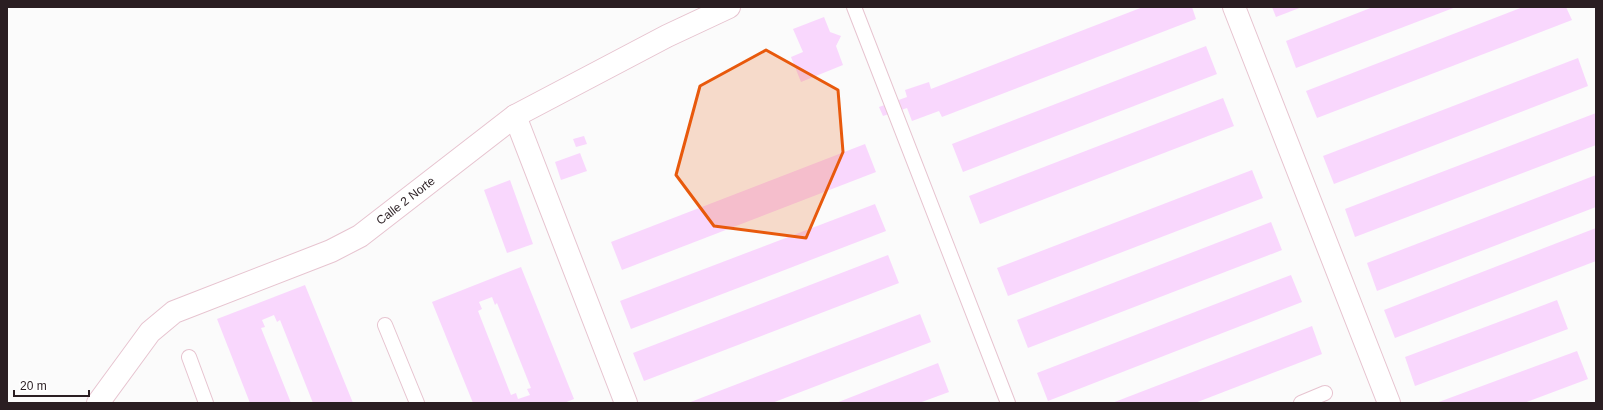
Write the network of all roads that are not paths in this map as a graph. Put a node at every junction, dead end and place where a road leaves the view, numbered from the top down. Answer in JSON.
{"nodes":[{"id":1,"x":729,"y":7,"type":"edge"},
{"id":2,"x":854,"y":7,"type":"edge"},
{"id":3,"x":1234,"y":7,"type":"edge"},
{"id":4,"x":515,"y":116,"type":"junction"},
{"id":5,"x":385,"y":325,"type":"dead end"},
{"id":6,"x":189,"y":357,"type":"dead end"},
{"id":7,"x":1325,"y":393,"type":"dead end"},
{"id":8,"x":98,"y":403,"type":"edge"},
{"id":9,"x":206,"y":403,"type":"edge"},
{"id":10,"x":416,"y":403,"type":"edge"},
{"id":11,"x":626,"y":403,"type":"edge"},
{"id":12,"x":1008,"y":403,"type":"edge"},
{"id":13,"x":1301,"y":403,"type":"edge"},
{"id":14,"x":1389,"y":403,"type":"edge"}],
"edges":[{"from":1,"to":4,"type":"street","name":"Calle 2 Norte"},
{"from":2,"to":12,"type":"lane"},
{"from":3,"to":14,"type":"street"},
{"from":4,"to":8,"type":"street","name":"Calle 2 Norte"},
{"from":4,"to":11,"type":"street"},
{"from":5,"to":10,"type":"lane"},
{"from":6,"to":9,"type":"lane"},
{"from":7,"to":13,"type":"lane"}]}
